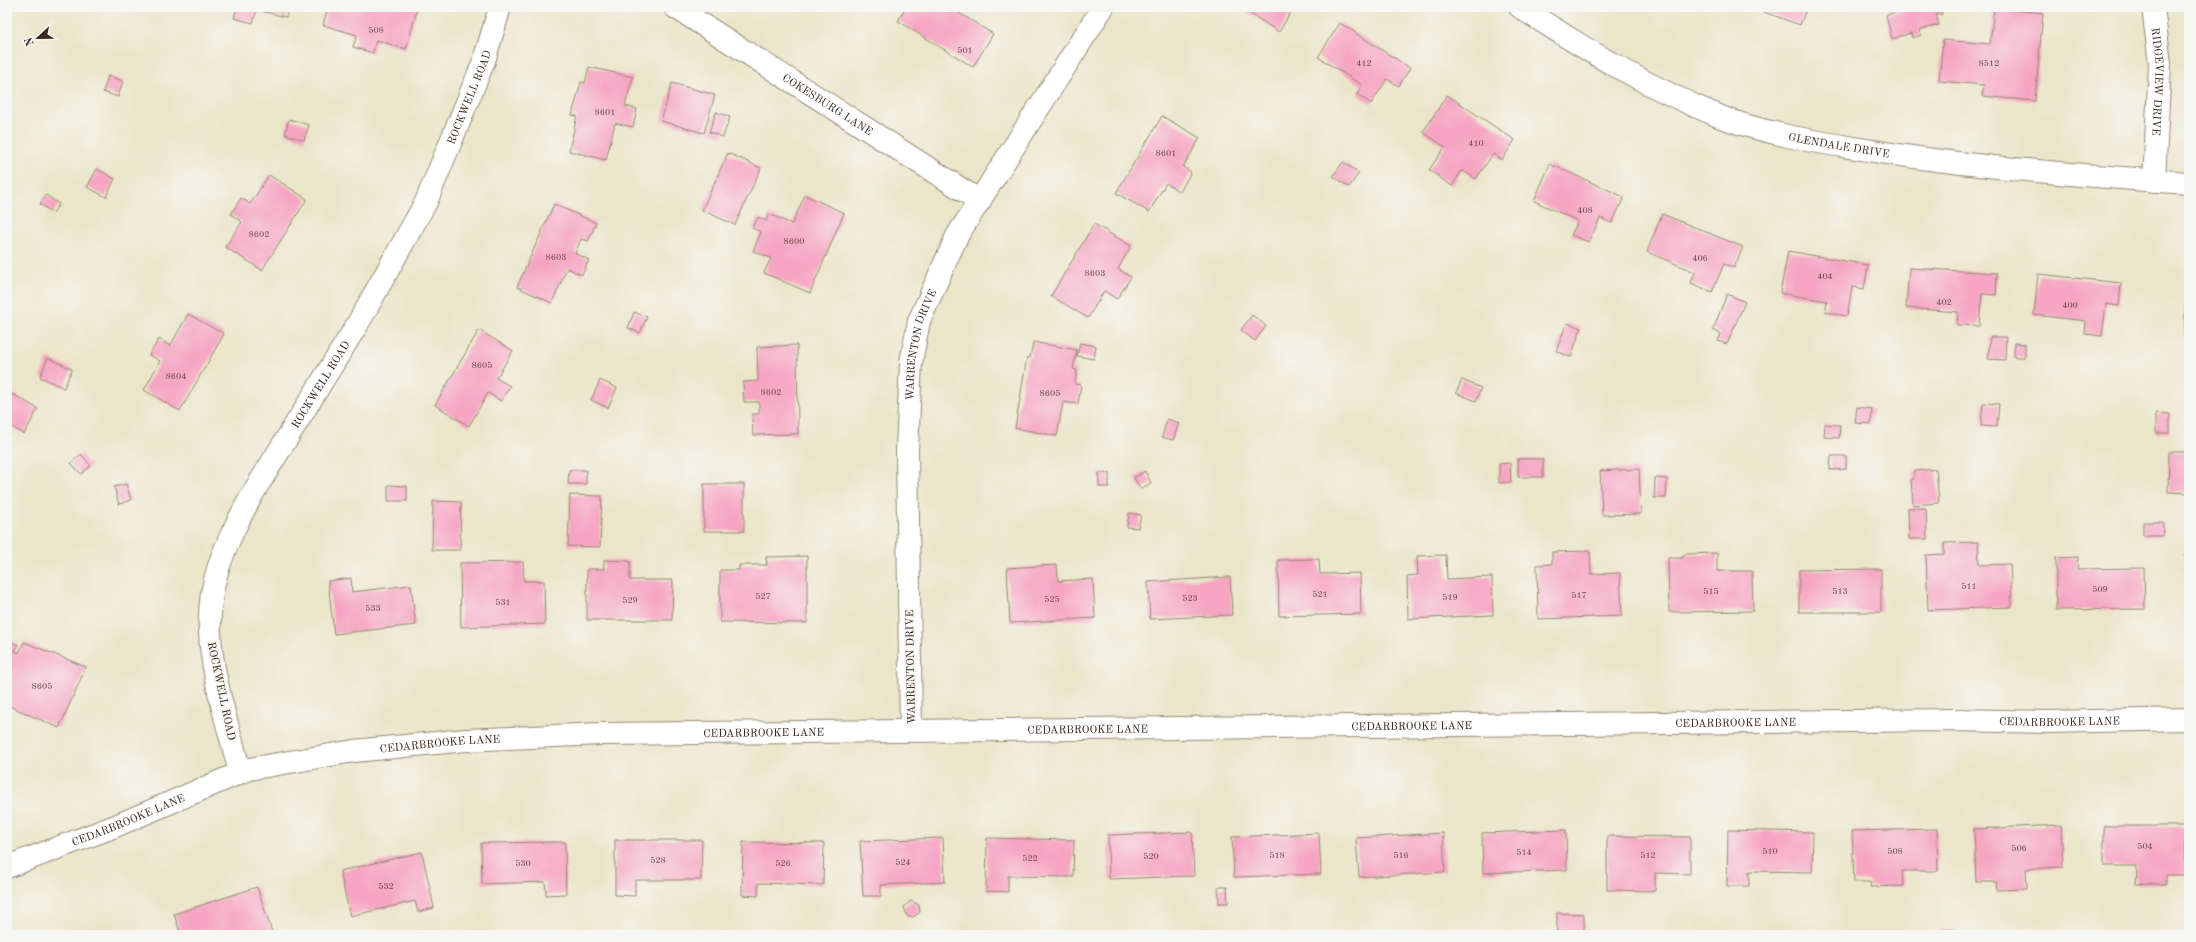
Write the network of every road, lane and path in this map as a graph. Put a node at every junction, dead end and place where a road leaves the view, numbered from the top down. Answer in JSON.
{"nodes":[{"id":1,"x":500,"y":7,"type":"edge"},
{"id":2,"x":675,"y":7,"type":"edge"},
{"id":3,"x":1103,"y":7,"type":"edge"},
{"id":4,"x":1520,"y":7,"type":"edge"},
{"id":5,"x":2153,"y":7,"type":"edge"},
{"id":6,"x":2154,"y":181,"type":"junction"},
{"id":7,"x":2189,"y":183,"type":"edge"},
{"id":8,"x":980,"y":200,"type":"junction"},
{"id":9,"x":2189,"y":719,"type":"edge"},
{"id":10,"x":912,"y":730,"type":"junction"},
{"id":11,"x":240,"y":772,"type":"junction"},
{"id":12,"x":7,"y":867,"type":"edge"}],
"edges":[{"from":1,"to":11,"type":"street","name":"ROCKWELL ROAD"},
{"from":2,"to":8,"type":"street","name":"COKESBURG LANE"},
{"from":3,"to":8,"type":"street","name":"WARRENTON DRIVE"},
{"from":4,"to":6,"type":"street","name":"GLENDALE DRIVE"},
{"from":5,"to":6,"type":"street","name":"RIDGEVIEW DRIVE"},
{"from":6,"to":7,"type":"street","name":"GLENDALE DRIVE"},
{"from":8,"to":10,"type":"street","name":"WARRENTON DRIVE"},
{"from":9,"to":10,"type":"street","name":"CEDARBROOKE LANE"},
{"from":10,"to":11,"type":"street","name":"CEDARBROOKE LANE"},
{"from":11,"to":12,"type":"street","name":"CEDARBROOKE LANE"}]}
